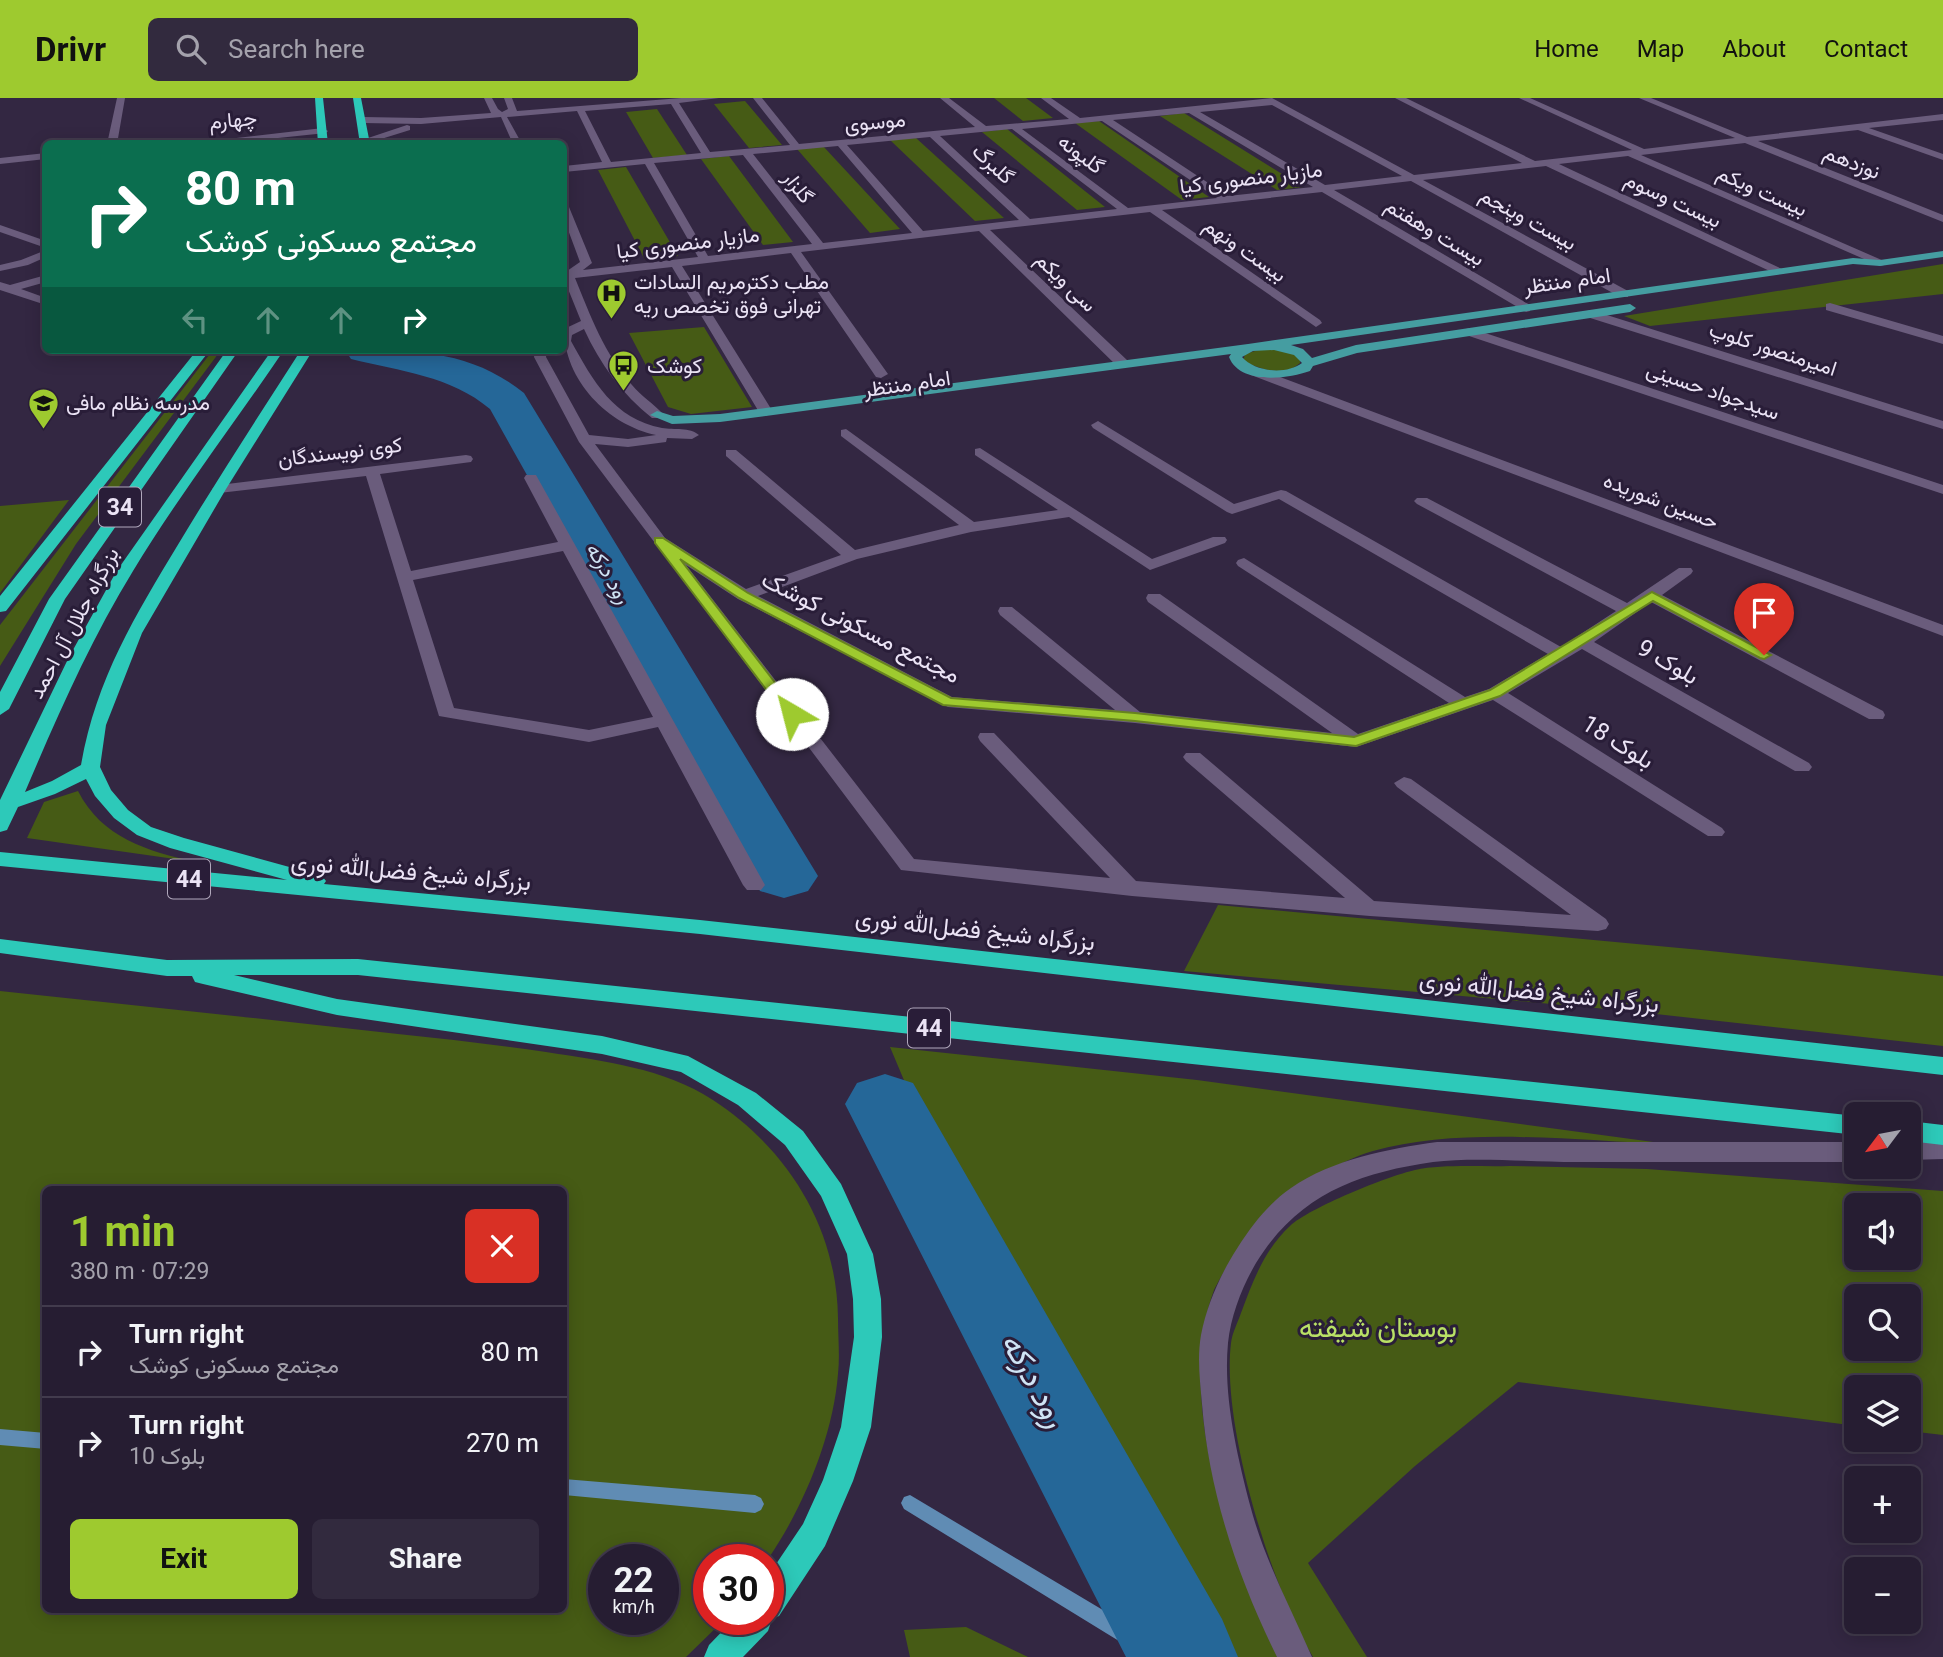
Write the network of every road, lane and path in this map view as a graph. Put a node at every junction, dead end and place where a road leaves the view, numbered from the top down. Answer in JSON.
{"nodes":[{"id":1,"x":121,"y":98,"type":"edge"},
{"id":2,"x":319,"y":98,"type":"edge"},
{"id":3,"x":357,"y":98,"type":"edge"},
{"id":4,"x":488,"y":98,"type":"edge"},
{"id":5,"x":508,"y":98,"type":"edge"},
{"id":6,"x":715,"y":98,"type":"edge"},
{"id":7,"x":757,"y":98,"type":"edge"},
{"id":8,"x":944,"y":98,"type":"edge"},
{"id":9,"x":1045,"y":98,"type":"edge"},
{"id":10,"x":1399,"y":98,"type":"edge"},
{"id":11,"x":1523,"y":98,"type":"edge"},
{"id":12,"x":1643,"y":98,"type":"edge"},
{"id":13,"x":691,"y":99,"type":"edge"},
{"id":14,"x":1270,"y":100,"type":"edge"},
{"id":15,"x":605,"y":102,"type":"edge"},
{"id":16,"x":674,"y":102,"type":"junction"},
{"id":17,"x":1153,"y":105,"type":"dead end"},
{"id":18,"x":1191,"y":110,"type":"junction"},
{"id":19,"x":581,"y":112,"type":"junction"},
{"id":20,"x":1164,"y":112,"type":"junction"},
{"id":21,"x":503,"y":117,"type":"junction"},
{"id":22,"x":1943,"y":117,"type":"edge"},
{"id":23,"x":1104,"y":118,"type":"junction"},
{"id":24,"x":362,"y":120,"type":"junction"},
{"id":25,"x":1077,"y":120,"type":"junction"},
{"id":26,"x":1013,"y":127,"type":"junction"},
{"id":27,"x":1856,"y":127,"type":"junction"},
{"id":28,"x":983,"y":129,"type":"junction"},
{"id":29,"x":323,"y":131,"type":"junction"},
{"id":30,"x":932,"y":134,"type":"junction"},
{"id":31,"x":113,"y":140,"type":"edge"},
{"id":32,"x":230,"y":140,"type":"edge"},
{"id":33,"x":323,"y":140,"type":"edge"},
{"id":34,"x":364,"y":140,"type":"edge"},
{"id":35,"x":370,"y":140,"type":"edge"},
{"id":36,"x":516,"y":140,"type":"edge"},
{"id":37,"x":1746,"y":140,"type":"junction"},
{"id":38,"x":840,"y":143,"type":"junction"},
{"id":39,"x":797,"y":147,"type":"junction"},
{"id":40,"x":746,"y":152,"type":"junction"},
{"id":41,"x":1644,"y":152,"type":"junction"},
{"id":42,"x":1629,"y":153,"type":"junction"},
{"id":43,"x":42,"y":156,"type":"edge"},
{"id":44,"x":706,"y":156,"type":"junction"},
{"id":45,"x":1943,"y":157,"type":"edge"},
{"id":46,"x":0,"y":160,"type":"edge"},
{"id":47,"x":648,"y":161,"type":"junction"},
{"id":48,"x":1548,"y":163,"type":"junction"},
{"id":49,"x":1533,"y":164,"type":"junction"},
{"id":50,"x":608,"y":165,"type":"junction"},
{"id":51,"x":567,"y":169,"type":"edge"},
{"id":52,"x":1413,"y":178,"type":"junction"},
{"id":53,"x":1325,"y":188,"type":"junction"},
{"id":54,"x":1227,"y":200,"type":"junction"},
{"id":55,"x":1152,"y":208,"type":"junction"},
{"id":56,"x":1126,"y":211,"type":"junction"},
{"id":57,"x":567,"y":215,"type":"edge"},
{"id":58,"x":1943,"y":219,"type":"edge"},
{"id":59,"x":1028,"y":223,"type":"junction"},
{"id":60,"x":0,"y":228,"type":"edge"},
{"id":61,"x":982,"y":228,"type":"junction"},
{"id":62,"x":920,"y":235,"type":"junction"},
{"id":63,"x":42,"y":244,"type":"edge"},
{"id":64,"x":820,"y":247,"type":"junction"},
{"id":65,"x":794,"y":250,"type":"junction"},
{"id":66,"x":1943,"y":254,"type":"edge"},
{"id":67,"x":42,"y":255,"type":"edge"},
{"id":68,"x":705,"y":260,"type":"junction"},
{"id":69,"x":675,"y":263,"type":"junction"},
{"id":70,"x":1880,"y":263,"type":"junction"},
{"id":71,"x":0,"y":268,"type":"edge"},
{"id":72,"x":1780,"y":272,"type":"junction"},
{"id":73,"x":567,"y":274,"type":"edge"},
{"id":74,"x":567,"y":275,"type":"edge"},
{"id":75,"x":567,"y":279,"type":"edge"},
{"id":76,"x":40,"y":280,"type":"edge"},
{"id":77,"x":2,"y":288,"type":"edge"},
{"id":78,"x":1730,"y":292,"type":"dead end"},
{"id":79,"x":1624,"y":294,"type":"junction"},
{"id":80,"x":42,"y":301,"type":"edge"},
{"id":81,"x":1641,"y":306,"type":"dead end"},
{"id":82,"x":1830,"y":307,"type":"dead end"},
{"id":83,"x":1526,"y":308,"type":"junction"},
{"id":84,"x":1591,"y":314,"type":"junction"},
{"id":85,"x":588,"y":323,"type":"junction"},
{"id":86,"x":1316,"y":323,"type":"dead end"},
{"id":87,"x":1470,"y":332,"type":"junction"},
{"id":88,"x":567,"y":333,"type":"edge"},
{"id":89,"x":1943,"y":340,"type":"edge"},
{"id":90,"x":567,"y":344,"type":"edge"},
{"id":91,"x":1254,"y":347,"type":"junction"},
{"id":92,"x":201,"y":354,"type":"edge"},
{"id":93,"x":230,"y":354,"type":"edge"},
{"id":94,"x":275,"y":354,"type":"edge"},
{"id":95,"x":304,"y":354,"type":"edge"},
{"id":96,"x":540,"y":354,"type":"edge"},
{"id":97,"x":1237,"y":362,"type":"junction"},
{"id":98,"x":1123,"y":365,"type":"junction"},
{"id":99,"x":1307,"y":365,"type":"junction"},
{"id":100,"x":1256,"y":372,"type":"junction"},
{"id":101,"x":881,"y":374,"type":"dead end"},
{"id":102,"x":1363,"y":410,"type":"junction"},
{"id":103,"x":766,"y":412,"type":"junction"},
{"id":104,"x":657,"y":415,"type":"joint"},
{"id":105,"x":1098,"y":425,"type":"dead end"},
{"id":106,"x":1943,"y":425,"type":"edge"},
{"id":107,"x":846,"y":433,"type":"dead end"},
{"id":108,"x":692,"y":435,"type":"junction"},
{"id":109,"x":584,"y":439,"type":"junction"},
{"id":110,"x":980,"y":452,"type":"dead end"},
{"id":111,"x":731,"y":453,"type":"dead end"},
{"id":112,"x":466,"y":459,"type":"dead end"},
{"id":113,"x":371,"y":469,"type":"junction"},
{"id":114,"x":531,"y":478,"type":"dead end"},
{"id":115,"x":219,"y":489,"type":"junction"},
{"id":116,"x":1943,"y":490,"type":"edge"},
{"id":117,"x":1422,"y":500,"type":"dead end"},
{"id":118,"x":1072,"y":512,"type":"junction"},
{"id":119,"x":971,"y":527,"type":"junction"},
{"id":120,"x":1219,"y":540,"type":"dead end"},
{"id":121,"x":659,"y":541,"type":"junction"},
{"id":122,"x":568,"y":545,"type":"junction"},
{"id":123,"x":852,"y":556,"type":"junction"},
{"id":124,"x":1244,"y":563,"type":"dead end"},
{"id":125,"x":1685,"y":571,"type":"dead end"},
{"id":126,"x":404,"y":577,"type":"junction"},
{"id":127,"x":744,"y":595,"type":"junction"},
{"id":128,"x":1652,"y":596,"type":"junction"},
{"id":129,"x":1154,"y":598,"type":"dead end"},
{"id":130,"x":0,"y":607,"type":"edge"},
{"id":131,"x":1629,"y":610,"type":"junction"},
{"id":132,"x":1006,"y":611,"type":"dead end"},
{"id":133,"x":1943,"y":631,"type":"edge"},
{"id":134,"x":1582,"y":642,"type":"junction"},
{"id":135,"x":1560,"y":654,"type":"junction"},
{"id":136,"x":1495,"y":693,"type":"junction"},
{"id":137,"x":1463,"y":704,"type":"junction"},
{"id":138,"x":0,"y":709,"type":"edge"},
{"id":139,"x":1876,"y":715,"type":"dead end"},
{"id":140,"x":1135,"y":717,"type":"junction"},
{"id":141,"x":664,"y":720,"type":"junction"},
{"id":142,"x":987,"y":737,"type":"dead end"},
{"id":143,"x":1356,"y":741,"type":"junction"},
{"id":144,"x":1193,"y":757,"type":"dead end"},
{"id":145,"x":90,"y":767,"type":"junction"},
{"id":146,"x":1802,"y":767,"type":"dead end"},
{"id":147,"x":1404,"y":783,"type":"dead end"},
{"id":148,"x":0,"y":806,"type":"edge"},
{"id":149,"x":0,"y":825,"type":"edge"},
{"id":150,"x":1715,"y":832,"type":"dead end"},
{"id":151,"x":0,"y":859,"type":"edge"},
{"id":152,"x":754,"y":885,"type":"dead end"},
{"id":153,"x":1132,"y":889,"type":"junction"},
{"id":154,"x":377,"y":898,"type":"junction"},
{"id":155,"x":1370,"y":909,"type":"junction"},
{"id":156,"x":0,"y":946,"type":"edge"},
{"id":157,"x":167,"y":968,"type":"junction"},
{"id":158,"x":1943,"y":1066,"type":"edge"},
{"id":159,"x":1844,"y":1125,"type":"edge"},
{"id":160,"x":1922,"y":1133,"type":"edge"},
{"id":161,"x":1943,"y":1135,"type":"edge"},
{"id":162,"x":1943,"y":1149,"type":"edge"},
{"id":163,"x":1922,"y":1150,"type":"edge"},
{"id":164,"x":1844,"y":1152,"type":"edge"},
{"id":165,"x":784,"y":1581,"type":"edge"},
{"id":166,"x":742,"y":1635,"type":"edge"},
{"id":167,"x":722,"y":1657,"type":"edge"},
{"id":168,"x":1295,"y":1657,"type":"edge"}],
"edges":[{"from":1,"to":31,"type":"street"},
{"from":2,"to":29,"type":"highway"},
{"from":3,"to":24,"type":"highway"},
{"from":4,"to":21,"type":"street"},
{"from":5,"to":21,"type":"street"},
{"from":6,"to":13,"type":"street"},
{"from":7,"to":39,"type":"street"},
{"from":8,"to":28,"type":"street"},
{"from":9,"to":25,"type":"street"},
{"from":10,"to":49,"type":"street"},
{"from":11,"to":41,"type":"street"},
{"from":12,"to":37,"type":"street","name":"نوزدهم"},
{"from":13,"to":16,"type":"street"},
{"from":14,"to":18,"type":"street","name":"موسوی"},
{"from":14,"to":52,"type":"street","name":"بیست وپنجم"},
{"from":15,"to":16,"type":"street"},
{"from":15,"to":21,"type":"street"},
{"from":16,"to":19,"type":"street"},
{"from":16,"to":44,"type":"street"},
{"from":17,"to":20,"type":"street"},
{"from":18,"to":20,"type":"street","name":"موسوی"},
{"from":18,"to":53,"type":"street","name":"بیست وهفتم"},
{"from":19,"to":21,"type":"street"},
{"from":19,"to":50,"type":"street"},
{"from":20,"to":23,"type":"street","name":"موسوی"},
{"from":21,"to":24,"type":"street"},
{"from":21,"to":35,"type":"street"},
{"from":21,"to":36,"type":"street"},
{"from":22,"to":27,"type":"street","name":"مازیار منصوری کیا"},
{"from":23,"to":25,"type":"street","name":"موسوی"},
{"from":23,"to":54,"type":"street"},
{"from":24,"to":34,"type":"highway"},
{"from":25,"to":26,"type":"street","name":"موسوی"},
{"from":26,"to":28,"type":"street","name":"موسوی"},
{"from":26,"to":56,"type":"street","name":"گلپونه"},
{"from":27,"to":37,"type":"street","name":"مازیار منصوری کیا"},
{"from":27,"to":45,"type":"street"},
{"from":28,"to":30,"type":"street","name":"موسوی"},
{"from":29,"to":32,"type":"street","name":"چهارم"},
{"from":29,"to":33,"type":"highway"},
{"from":30,"to":38,"type":"street","name":"موسوی"},
{"from":30,"to":59,"type":"street","name":"گلبرگ"},
{"from":37,"to":41,"type":"street","name":"مازیار منصوری کیا"},
{"from":37,"to":58,"type":"street","name":"نوزدهم"},
{"from":38,"to":39,"type":"street","name":"موسوی"},
{"from":38,"to":62,"type":"street"},
{"from":39,"to":40,"type":"street","name":"موسوی"},
{"from":40,"to":44,"type":"street","name":"موسوی"},
{"from":40,"to":64,"type":"street","name":"گلزار"},
{"from":41,"to":42,"type":"street","name":"مازیار منصوری کیا"},
{"from":42,"to":48,"type":"street","name":"مازیار منصوری کیا"},
{"from":42,"to":70,"type":"street","name":"بیست ویکم"},
{"from":43,"to":46,"type":"street"},
{"from":44,"to":47,"type":"street","name":"موسوی"},
{"from":47,"to":50,"type":"street","name":"موسوی"},
{"from":47,"to":68,"type":"street"},
{"from":48,"to":49,"type":"street","name":"مازیار منصوری کیا"},
{"from":48,"to":72,"type":"street","name":"بیست وسوم"},
{"from":49,"to":52,"type":"street","name":"مازیار منصوری کیا"},
{"from":50,"to":51,"type":"street","name":"موسوی"},
{"from":52,"to":53,"type":"street","name":"مازیار منصوری کیا"},
{"from":52,"to":79,"type":"street","name":"بیست وپنجم"},
{"from":53,"to":54,"type":"street","name":"مازیار منصوری کیا"},
{"from":53,"to":83,"type":"street","name":"بیست وهفتم"},
{"from":54,"to":55,"type":"street","name":"مازیار منصوری کیا"},
{"from":55,"to":56,"type":"street","name":"مازیار منصوری کیا"},
{"from":55,"to":86,"type":"street","name":"بیست ونهم"},
{"from":56,"to":59,"type":"street","name":"مازیار منصوری کیا"},
{"from":57,"to":73,"type":"street"},
{"from":59,"to":61,"type":"street","name":"مازیار منصوری کیا"},
{"from":60,"to":63,"type":"street"},
{"from":61,"to":62,"type":"street","name":"مازیار منصوری کیا"},
{"from":61,"to":98,"type":"street","name":"سی ویکم"},
{"from":62,"to":64,"type":"street","name":"مازیار منصوری کیا"},
{"from":64,"to":65,"type":"street","name":"مازیار منصوری کیا"},
{"from":65,"to":68,"type":"street","name":"مازیار منصوری کیا"},
{"from":65,"to":101,"type":"street"},
{"from":66,"to":70,"type":"main road","name":"امام منتظر"},
{"from":67,"to":71,"type":"street"},
{"from":68,"to":69,"type":"street","name":"مازیار منصوری کیا"},
{"from":69,"to":74,"type":"street","name":"مازیار منصوری کیا"},
{"from":69,"to":103,"type":"street"},
{"from":70,"to":72,"type":"main road","name":"امام منتظر"},
{"from":70,"to":78,"type":"main road","name":"امام منتظر"},
{"from":72,"to":79,"type":"main road","name":"امام منتظر"},
{"from":75,"to":85,"type":"street"},
{"from":76,"to":77,"type":"street"},
{"from":77,"to":80,"type":"street"},
{"from":79,"to":83,"type":"main road","name":"امام منتظر"},
{"from":81,"to":84,"type":"main road","name":"امام منتظر"},
{"from":82,"to":89,"type":"street"},
{"from":83,"to":91,"type":"main road","name":"امام منتظر"},
{"from":84,"to":87,"type":"main road","name":"امام منتظر"},
{"from":84,"to":106,"type":"street","name":"امیرمنصور کلوپ"},
{"from":85,"to":88,"type":"street"},
{"from":85,"to":104,"type":"street"},
{"from":87,"to":99,"type":"main road","name":"امام منتظر"},
{"from":87,"to":116,"type":"street","name":"سیدجواد حسینی"},
{"from":90,"to":108,"type":"street"},
{"from":91,"to":97,"type":"main road"},
{"from":91,"to":98,"type":"main road","name":"امام منتظر"},
{"from":91,"to":99,"type":"main road"},
{"from":92,"to":130,"type":"highway"},
{"from":93,"to":138,"type":"highway","name":"بزرگراه جلال آل احمد","number":"34"},
{"from":94,"to":149,"type":"highway","name":"بزرگراه جلال آل احمد","number":"34"},
{"from":95,"to":115,"type":"highway"},
{"from":96,"to":109,"type":"street","name":"مجتمع مسکونی کوشک"},
{"from":97,"to":100,"type":"main road"},
{"from":97,"to":108,"type":"main road","name":"امام منتظر"},
{"from":98,"to":103,"type":"main road","name":"امام منتظر"},
{"from":99,"to":100,"type":"main road","name":"امام منتظر"},
{"from":99,"to":102,"type":"street","name":"حسین شوریده"},
{"from":100,"to":102,"type":"street","name":"حسین شوریده"},
{"from":102,"to":133,"type":"street","name":"حسین شوریده"},
{"from":103,"to":104,"type":"main road","name":"امام منتظر"},
{"from":105,"to":135,"type":"street"},
{"from":107,"to":119,"type":"street"},
{"from":108,"to":109,"type":"street","name":"امام منتظر"},
{"from":109,"to":121,"type":"street","name":"مجتمع مسکونی کوشک"},
{"from":110,"to":118,"type":"street"},
{"from":111,"to":123,"type":"street"},
{"from":112,"to":113,"type":"street","name":"کوی نویسندگان"},
{"from":113,"to":115,"type":"street","name":"کوی نویسندگان"},
{"from":113,"to":126,"type":"street"},
{"from":114,"to":122,"type":"street"},
{"from":115,"to":145,"type":"highway"},
{"from":117,"to":131,"type":"street"},
{"from":118,"to":119,"type":"street"},
{"from":118,"to":120,"type":"street"},
{"from":119,"to":123,"type":"street"},
{"from":121,"to":127,"type":"street","name":"مجتمع مسکونی کوشک"},
{"from":121,"to":153,"type":"street"},
{"from":122,"to":126,"type":"street"},
{"from":122,"to":141,"type":"street"},
{"from":123,"to":127,"type":"street"},
{"from":124,"to":137,"type":"street"},
{"from":125,"to":128,"type":"street","name":"مجتمع مسکونی کوشک"},
{"from":126,"to":141,"type":"street"},
{"from":127,"to":140,"type":"street","name":"مجتمع مسکونی کوشک"},
{"from":128,"to":131,"type":"street","name":"مجتمع مسکونی کوشک"},
{"from":128,"to":139,"type":"street"},
{"from":129,"to":143,"type":"street"},
{"from":131,"to":134,"type":"street","name":"مجتمع مسکونی کوشک"},
{"from":132,"to":140,"type":"street"},
{"from":134,"to":135,"type":"street","name":"مجتمع مسکونی کوشک"},
{"from":134,"to":146,"type":"street","name":"بلوک 9"},
{"from":135,"to":136,"type":"street","name":"مجتمع مسکونی کوشک"},
{"from":136,"to":137,"type":"street","name":"مجتمع مسکونی کوشک"},
{"from":136,"to":150,"type":"street","name":"بلوک 18"},
{"from":137,"to":143,"type":"street","name":"مجتمع مسکونی کوشک"},
{"from":140,"to":143,"type":"street","name":"مجتمع مسکونی کوشک"},
{"from":141,"to":152,"type":"street"},
{"from":142,"to":153,"type":"street"},
{"from":144,"to":155,"type":"street"},
{"from":145,"to":148,"type":"highway"},
{"from":145,"to":154,"type":"highway"},
{"from":147,"to":155,"type":"street"},
{"from":151,"to":154,"type":"highway","name":"بزرگراه شیخ فضل‌الله نوری","number":"44"},
{"from":153,"to":155,"type":"street"},
{"from":154,"to":158,"type":"highway","name":"بزرگراه شیخ فضل‌الله نوری","number":"44"},
{"from":156,"to":157,"type":"highway","number":"44"},
{"from":157,"to":159,"type":"highway","number":"44"},
{"from":157,"to":165,"type":"highway"},
{"from":160,"to":161,"type":"highway"},
{"from":162,"to":163,"type":"street"},
{"from":164,"to":168,"type":"street"},
{"from":166,"to":167,"type":"highway"}]}
